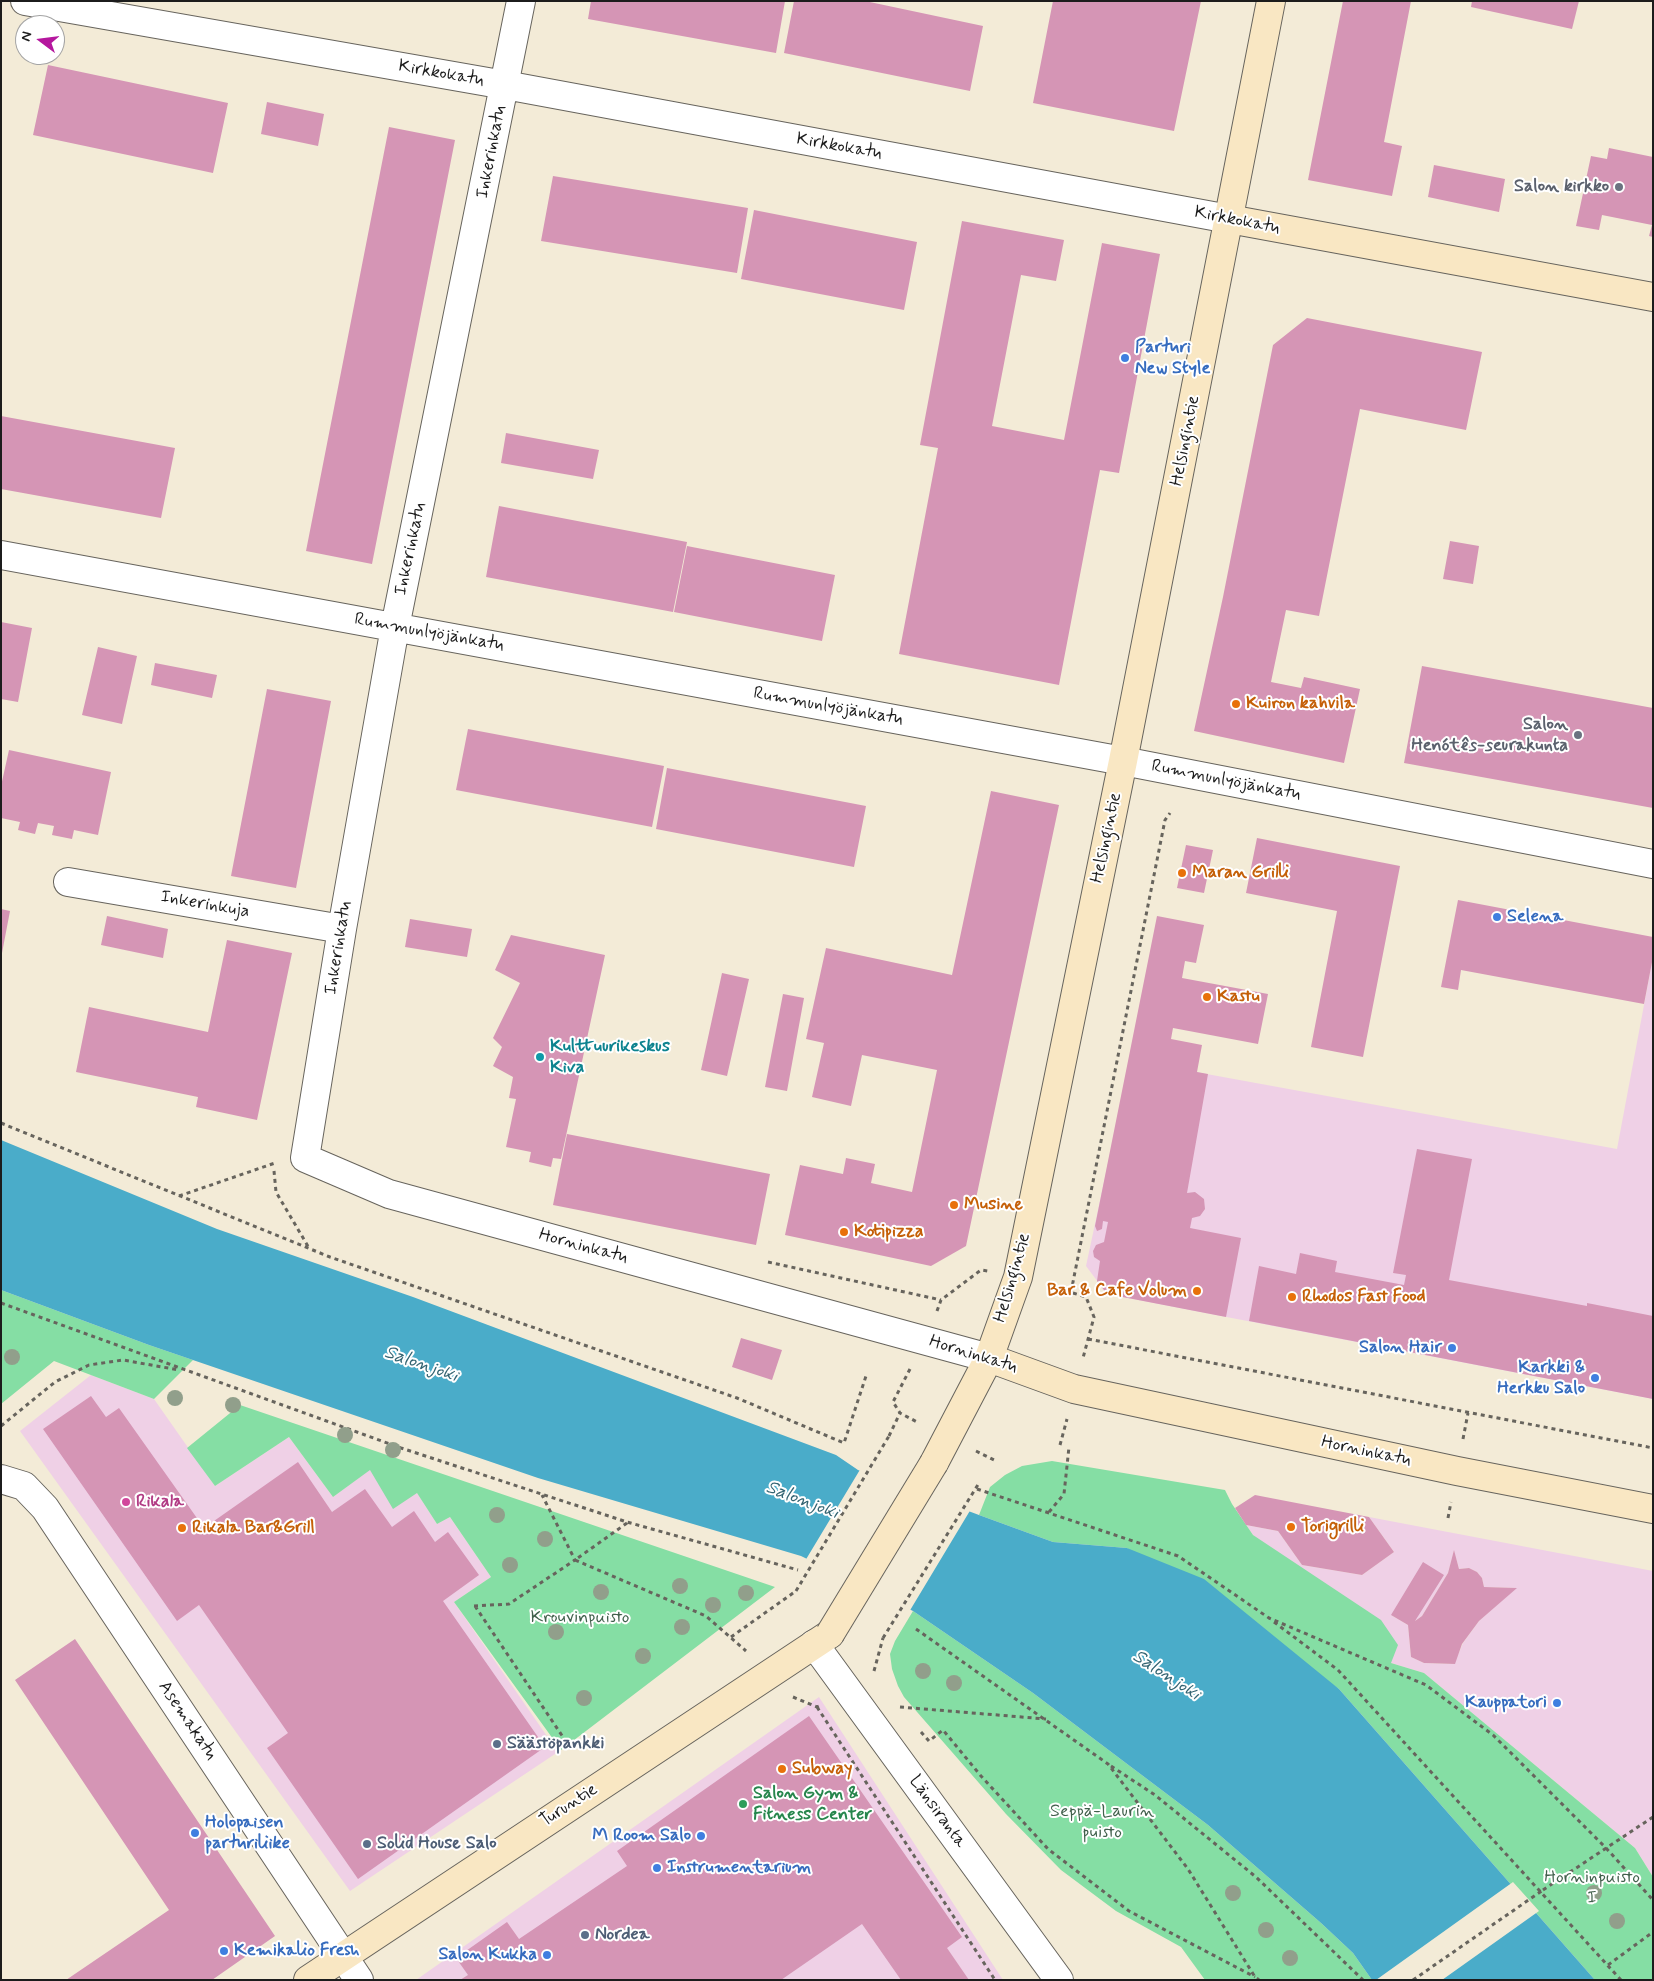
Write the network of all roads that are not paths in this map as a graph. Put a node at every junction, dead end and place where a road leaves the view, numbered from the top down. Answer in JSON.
{"nodes":[{"id":1,"x":25,"y":1,"type":"edge"},
{"id":2,"x":521,"y":1,"type":"edge"},
{"id":3,"x":1271,"y":1,"type":"edge"},
{"id":4,"x":505,"y":85,"type":"junction"},
{"id":5,"x":1229,"y":219,"type":"junction"},
{"id":6,"x":1653,"y":297,"type":"edge"},
{"id":7,"x":1,"y":555,"type":"edge"},
{"id":8,"x":395,"y":627,"type":"junction"},
{"id":9,"x":1123,"y":762,"type":"junction"},
{"id":10,"x":1653,"y":864,"type":"edge"},
{"id":11,"x":68,"y":882,"type":"dead end"},
{"id":12,"x":342,"y":929,"type":"junction"},
{"id":13,"x":305,"y":1158,"type":"joint"},
{"id":14,"x":989,"y":1358,"type":"junction"},
{"id":15,"x":1,"y":1479,"type":"edge"},
{"id":16,"x":1653,"y":1509,"type":"edge"},
{"id":17,"x":822,"y":1639,"type":"junction"},
{"id":18,"x":342,"y":1956,"type":"junction"},
{"id":19,"x":308,"y":1980,"type":"edge"},
{"id":20,"x":359,"y":1980,"type":"edge"},
{"id":21,"x":1059,"y":1980,"type":"edge"}],
"edges":[{"from":1,"to":4,"type":"street","name":"Kirkkokatu"},
{"from":2,"to":4,"type":"street","name":"Inkerinkatu"},
{"from":3,"to":5,"type":"main road","name":"Helsingintie"},
{"from":4,"to":5,"type":"street","name":"Kirkkokatu"},
{"from":4,"to":8,"type":"street","name":"Inkerinkatu"},
{"from":5,"to":6,"type":"main road","name":"Kirkkokatu"},
{"from":5,"to":9,"type":"main road","name":"Helsingintie"},
{"from":7,"to":8,"type":"street","name":"Rummunlyöjänkatu"},
{"from":8,"to":9,"type":"street","name":"Rummunlyöjänkatu"},
{"from":8,"to":12,"type":"street","name":"Inkerinkatu"},
{"from":9,"to":10,"type":"street","name":"Rummunlyöjänkatu"},
{"from":9,"to":14,"type":"main road","name":"Helsingintie"},
{"from":11,"to":12,"type":"street","name":"Inkerinkuja"},
{"from":12,"to":13,"type":"street","name":"Inkerinkatu"},
{"from":13,"to":14,"type":"street","name":"Horninkatu"},
{"from":14,"to":16,"type":"main road","name":"Horninkatu"},
{"from":14,"to":17,"type":"main road","name":"Helsingintie","bridge":true},
{"from":15,"to":18,"type":"street","name":"Asemakatu"},
{"from":17,"to":18,"type":"main road","name":"Turuntie"},
{"from":17,"to":21,"type":"street","name":"Länsiranta"},
{"from":18,"to":19,"type":"main road","name":"Turuntie"},
{"from":18,"to":20,"type":"street","name":"Asemakatu"}]}
